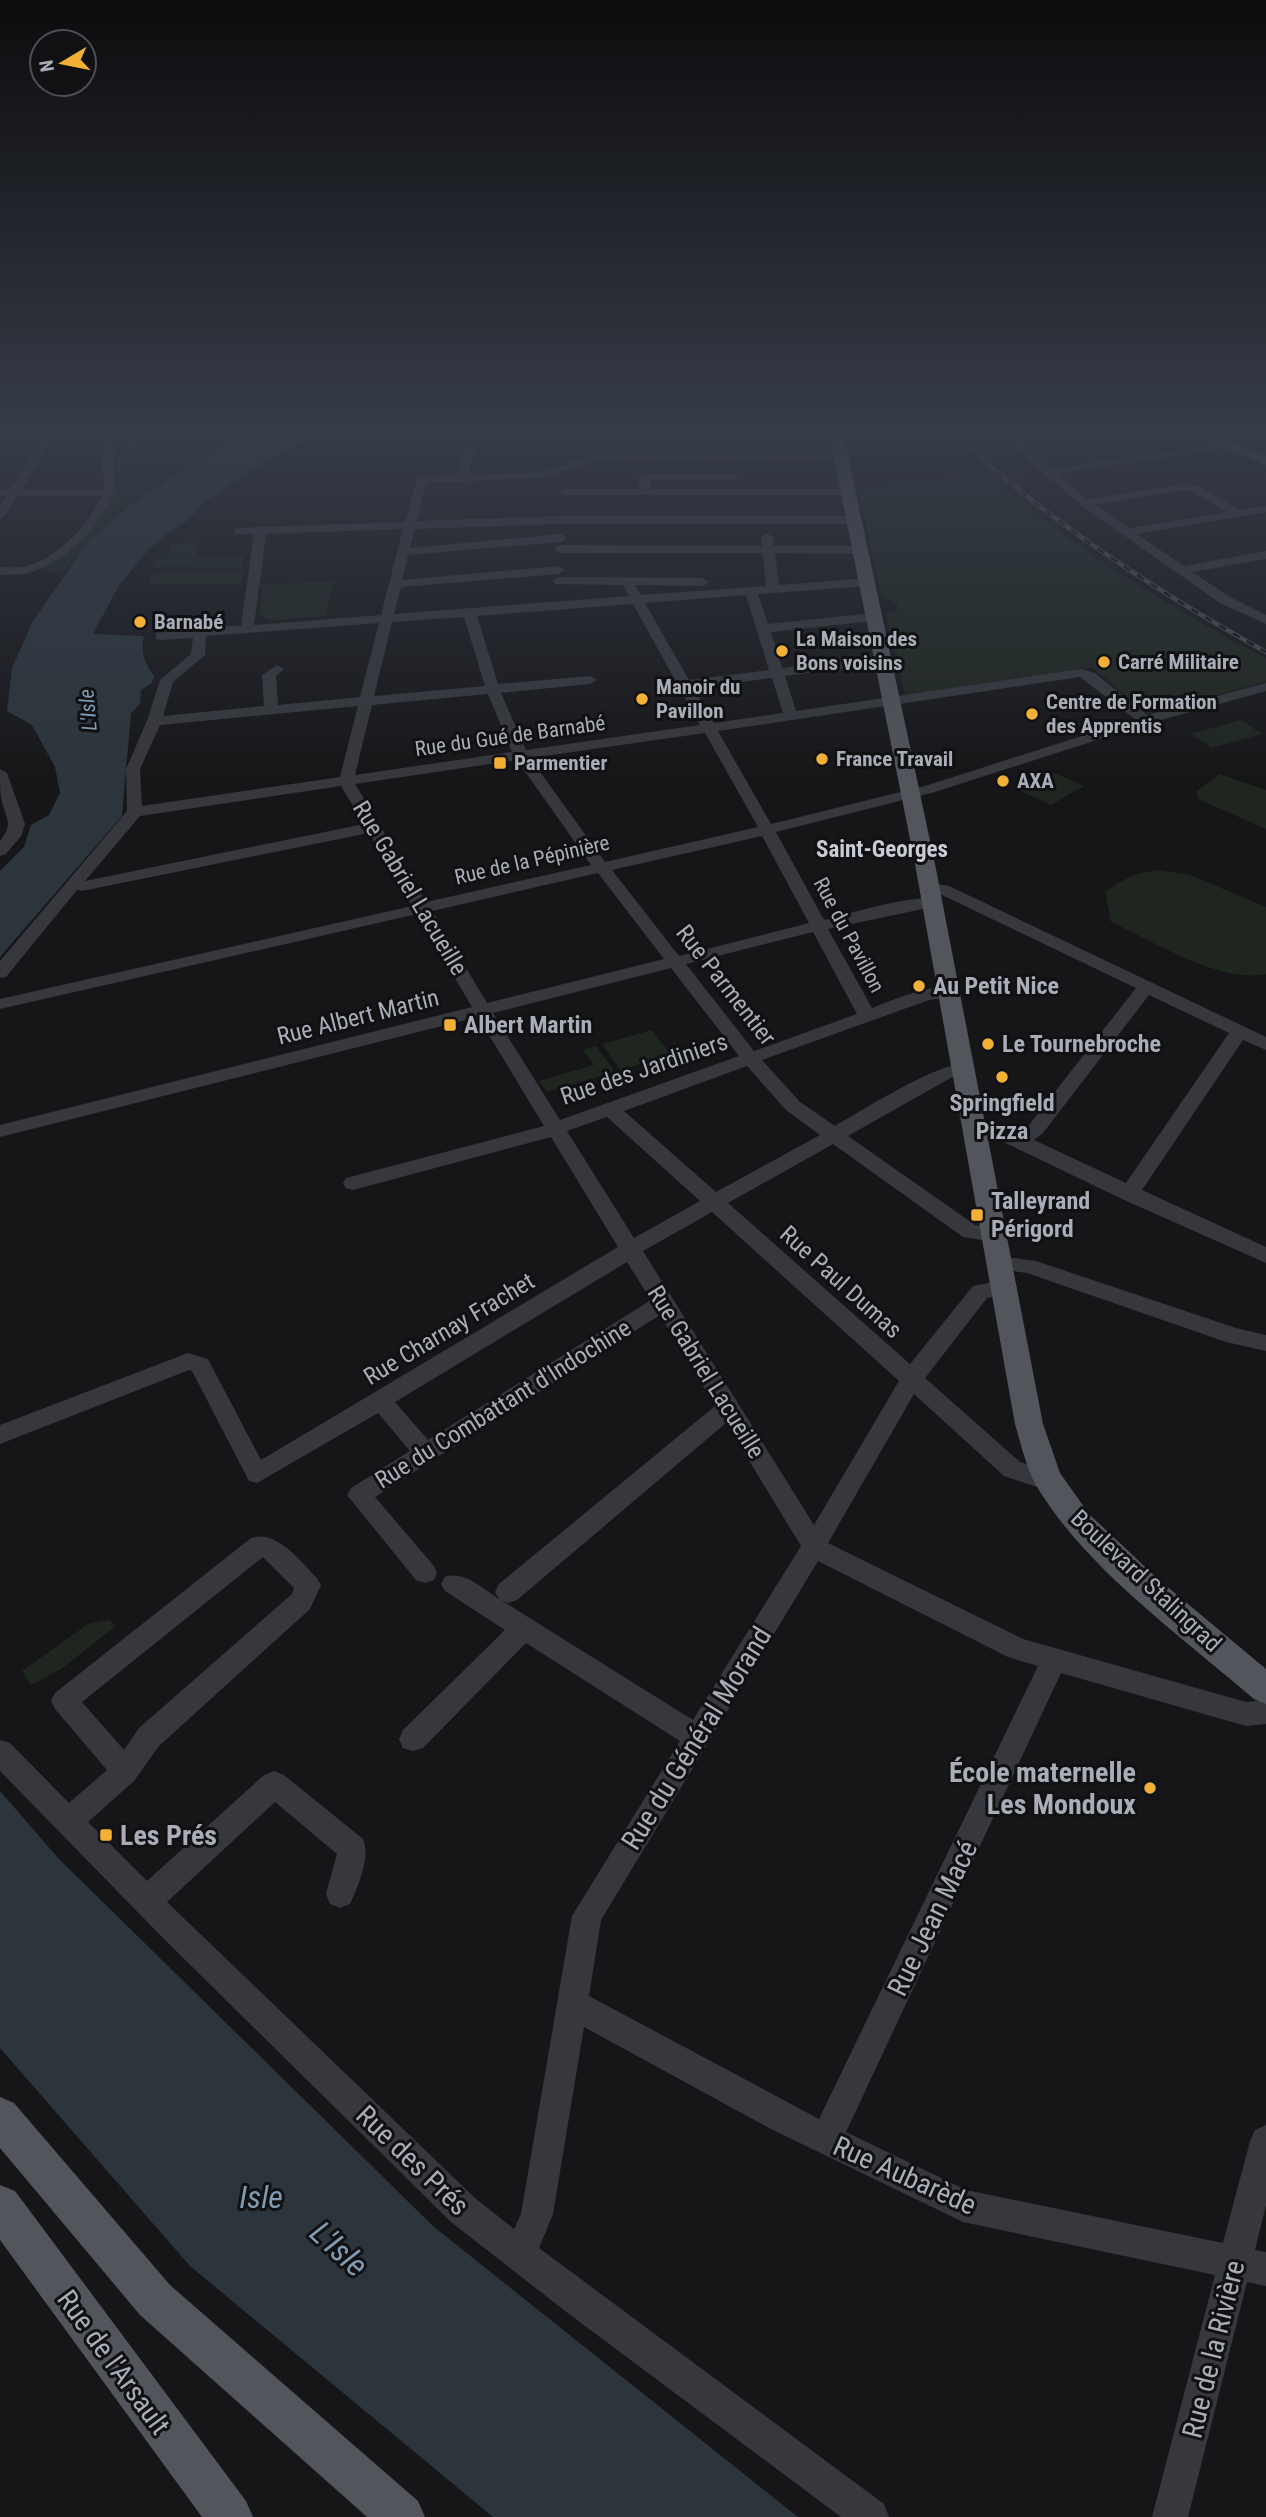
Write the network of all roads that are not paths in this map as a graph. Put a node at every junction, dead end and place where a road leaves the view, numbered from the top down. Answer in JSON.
{"nodes":[{"id":1,"x":69,"y":545,"type":"edge"},
{"id":2,"x":258,"y":545,"type":"edge"},
{"id":3,"x":406,"y":545,"type":"edge"},
{"id":4,"x":517,"y":545,"type":"edge"},
{"id":5,"x":560,"y":545,"type":"edge"},
{"id":6,"x":633,"y":545,"type":"edge"},
{"id":7,"x":768,"y":545,"type":"edge"},
{"id":8,"x":859,"y":545,"type":"edge"},
{"id":9,"x":1146,"y":545,"type":"edge"},
{"id":10,"x":768,"y":550,"type":"junction"},
{"id":11,"x":860,"y":550,"type":"junction"},
{"id":12,"x":404,"y":552,"type":"junction"},
{"id":13,"x":1266,"y":555,"type":"edge"},
{"id":14,"x":0,"y":570,"type":"edge"},
{"id":15,"x":1181,"y":570,"type":"junction"},
{"id":16,"x":559,"y":576,"type":"junction"},
{"id":17,"x":627,"y":582,"type":"junction"},
{"id":18,"x":867,"y":582,"type":"junction"},
{"id":19,"x":396,"y":584,"type":"junction"},
{"id":20,"x":772,"y":586,"type":"junction"},
{"id":21,"x":751,"y":591,"type":"junction"},
{"id":22,"x":637,"y":599,"type":"junction"},
{"id":23,"x":557,"y":605,"type":"junction"},
{"id":24,"x":469,"y":612,"type":"junction"},
{"id":25,"x":1263,"y":616,"type":"edge"},
{"id":26,"x":873,"y":617,"type":"junction"},
{"id":27,"x":388,"y":618,"type":"junction"},
{"id":28,"x":247,"y":628,"type":"junction"},
{"id":29,"x":763,"y":629,"type":"junction"},
{"id":30,"x":200,"y":631,"type":"junction"},
{"id":31,"x":161,"y":636,"type":"dead end"},
{"id":32,"x":883,"y":659,"type":"junction"},
{"id":33,"x":277,"y":669,"type":"dead end"},
{"id":34,"x":778,"y":673,"type":"junction"},
{"id":35,"x":590,"y":680,"type":"dead end"},
{"id":36,"x":685,"y":685,"type":"junction"},
{"id":37,"x":1266,"y":687,"type":"edge"},
{"id":38,"x":493,"y":690,"type":"junction"},
{"id":39,"x":368,"y":701,"type":"junction"},
{"id":40,"x":892,"y":701,"type":"junction"},
{"id":41,"x":271,"y":710,"type":"junction"},
{"id":42,"x":791,"y":716,"type":"junction"},
{"id":43,"x":1145,"y":720,"type":"junction"},
{"id":44,"x":153,"y":721,"type":"junction"},
{"id":45,"x":708,"y":728,"type":"junction"},
{"id":46,"x":521,"y":756,"type":"junction"},
{"id":47,"x":0,"y":773,"type":"edge"},
{"id":48,"x":346,"y":782,"type":"junction"},
{"id":49,"x":910,"y":793,"type":"junction"},
{"id":50,"x":7,"y":808,"type":"edge"},
{"id":51,"x":135,"y":812,"type":"junction"},
{"id":52,"x":374,"y":827,"type":"junction"},
{"id":53,"x":767,"y":830,"type":"junction"},
{"id":54,"x":0,"y":851,"type":"edge"},
{"id":55,"x":601,"y":867,"type":"junction"},
{"id":56,"x":74,"y":884,"type":"junction"},
{"id":57,"x":931,"y":895,"type":"junction"},
{"id":58,"x":422,"y":908,"type":"junction"},
{"id":59,"x":818,"y":926,"type":"junction"},
{"id":60,"x":675,"y":964,"type":"junction"},
{"id":61,"x":0,"y":974,"type":"edge"},
{"id":62,"x":1146,"y":987,"type":"junction"},
{"id":63,"x":949,"y":992,"type":"junction"},
{"id":64,"x":0,"y":1004,"type":"edge"},
{"id":65,"x":483,"y":1011,"type":"junction"},
{"id":66,"x":867,"y":1016,"type":"junction"},
{"id":67,"x":1240,"y":1031,"type":"junction"},
{"id":68,"x":1266,"y":1044,"type":"edge"},
{"id":69,"x":751,"y":1059,"type":"junction"},
{"id":70,"x":962,"y":1068,"type":"junction"},
{"id":71,"x":610,"y":1109,"type":"junction"},
{"id":72,"x":556,"y":1128,"type":"junction"},
{"id":73,"x":974,"y":1128,"type":"junction"},
{"id":74,"x":0,"y":1131,"type":"edge"},
{"id":75,"x":833,"y":1137,"type":"junction"},
{"id":76,"x":1020,"y":1142,"type":"junction"},
{"id":77,"x":353,"y":1183,"type":"dead end"},
{"id":78,"x":1129,"y":1194,"type":"junction"},
{"id":79,"x":714,"y":1204,"type":"junction"},
{"id":80,"x":631,"y":1250,"type":"junction"},
{"id":81,"x":997,"y":1250,"type":"junction"},
{"id":82,"x":1266,"y":1256,"type":"edge"},
{"id":83,"x":663,"y":1303,"type":"junction"},
{"id":84,"x":1266,"y":1343,"type":"edge"},
{"id":85,"x":911,"y":1379,"type":"junction"},
{"id":86,"x":380,"y":1400,"type":"junction"},
{"id":87,"x":728,"y":1408,"type":"junction"},
{"id":88,"x":0,"y":1435,"type":"edge"},
{"id":89,"x":425,"y":1453,"type":"junction"},
{"id":90,"x":1047,"y":1477,"type":"junction"},
{"id":91,"x":814,"y":1546,"type":"junction"},
{"id":92,"x":425,"y":1573,"type":"dead end"},
{"id":93,"x":453,"y":1584,"type":"dead end"},
{"id":94,"x":509,"y":1592,"type":"dead end"},
{"id":95,"x":524,"y":1628,"type":"junction"},
{"id":96,"x":1055,"y":1660,"type":"junction"},
{"id":97,"x":1266,"y":1689,"type":"edge"},
{"id":98,"x":1266,"y":1712,"type":"edge"},
{"id":99,"x":697,"y":1737,"type":"junction"},
{"id":100,"x":413,"y":1738,"type":"dead end"},
{"id":101,"x":0,"y":1752,"type":"edge"},
{"id":102,"x":124,"y":1772,"type":"junction"},
{"id":103,"x":68,"y":1821,"type":"junction"},
{"id":104,"x":340,"y":1894,"type":"dead end"},
{"id":105,"x":147,"y":1901,"type":"junction"},
{"id":106,"x":572,"y":2004,"type":"junction"},
{"id":107,"x":0,"y":2117,"type":"edge"},
{"id":108,"x":826,"y":2140,"type":"junction"},
{"id":109,"x":1266,"y":2141,"type":"edge"},
{"id":110,"x":0,"y":2206,"type":"edge"},
{"id":111,"x":520,"y":2255,"type":"junction"},
{"id":112,"x":1250,"y":2266,"type":"edge"},
{"id":113,"x":230,"y":2517,"type":"edge"},
{"id":114,"x":402,"y":2517,"type":"edge"},
{"id":115,"x":871,"y":2517,"type":"edge"},
{"id":116,"x":1170,"y":2517,"type":"edge"}],
"edges":[{"from":1,"to":14,"type":"street"},
{"from":2,"to":28,"type":"street"},
{"from":3,"to":12,"type":"street"},
{"from":4,"to":12,"type":"street"},
{"from":5,"to":16,"type":"street"},
{"from":6,"to":10,"type":"street"},
{"from":7,"to":10,"type":"street"},
{"from":8,"to":11,"type":"main road"},
{"from":9,"to":15,"type":"street"},
{"from":10,"to":11,"type":"street"},
{"from":10,"to":20,"type":"street"},
{"from":11,"to":18,"type":"main road"},
{"from":12,"to":19,"type":"street"},
{"from":13,"to":15,"type":"street"},
{"from":15,"to":25,"type":"street"},
{"from":16,"to":17,"type":"street"},
{"from":16,"to":19,"type":"street"},
{"from":16,"to":23,"type":"street"},
{"from":17,"to":20,"type":"street"},
{"from":17,"to":22,"type":"street","name":"Rue du Pavillon"},
{"from":18,"to":20,"type":"street"},
{"from":18,"to":26,"type":"main road"},
{"from":19,"to":27,"type":"street"},
{"from":20,"to":21,"type":"street"},
{"from":21,"to":22,"type":"street"},
{"from":21,"to":29,"type":"street"},
{"from":22,"to":23,"type":"street"},
{"from":22,"to":36,"type":"street","name":"Rue du Pavillon"},
{"from":23,"to":24,"type":"street"},
{"from":24,"to":27,"type":"street"},
{"from":24,"to":38,"type":"street","name":"Rue Parmentier"},
{"from":26,"to":29,"type":"street"},
{"from":26,"to":32,"type":"main road"},
{"from":27,"to":28,"type":"street"},
{"from":27,"to":39,"type":"street"},
{"from":28,"to":30,"type":"street"},
{"from":29,"to":34,"type":"street"},
{"from":30,"to":31,"type":"street"},
{"from":30,"to":44,"type":"street"},
{"from":32,"to":34,"type":"street"},
{"from":32,"to":40,"type":"main road","name":"Boulevard Stalingrad"},
{"from":33,"to":41,"type":"street"},
{"from":34,"to":36,"type":"street"},
{"from":34,"to":42,"type":"street"},
{"from":35,"to":38,"type":"street"},
{"from":36,"to":45,"type":"street","name":"Rue du Pavillon"},
{"from":37,"to":43,"type":"street","name":"Rue de la Pépinière"},
{"from":38,"to":39,"type":"street"},
{"from":38,"to":46,"type":"street","name":"Rue Parmentier"},
{"from":39,"to":41,"type":"street"},
{"from":39,"to":48,"type":"street"},
{"from":40,"to":42,"type":"street","name":"Rue du Gué de Barnabé"},
{"from":40,"to":43,"type":"street","name":"Rue du Gué de Barnabé"},
{"from":40,"to":49,"type":"main road","name":"Boulevard Stalingrad"},
{"from":41,"to":44,"type":"street"},
{"from":42,"to":45,"type":"street","name":"Rue du Gué de Barnabé"},
{"from":43,"to":49,"type":"street","name":"Rue de la Pépinière"},
{"from":44,"to":51,"type":"street"},
{"from":45,"to":46,"type":"street","name":"Rue du Gué de Barnabé"},
{"from":45,"to":53,"type":"street","name":"Rue du Pavillon"},
{"from":46,"to":48,"type":"street","name":"Rue du Gué de Barnabé"},
{"from":46,"to":55,"type":"street","name":"Rue Parmentier"},
{"from":47,"to":50,"type":"street"},
{"from":48,"to":51,"type":"street","name":"Rue du Gué de Barnabé"},
{"from":48,"to":52,"type":"street","name":"Rue Gabriel Lacueille"},
{"from":49,"to":53,"type":"street","name":"Rue de la Pépinière"},
{"from":49,"to":57,"type":"main road","name":"Boulevard Stalingrad"},
{"from":50,"to":54,"type":"street"},
{"from":51,"to":56,"type":"street"},
{"from":52,"to":56,"type":"street"},
{"from":52,"to":58,"type":"street","name":"Rue Gabriel Lacueille"},
{"from":53,"to":55,"type":"street","name":"Rue de la Pépinière"},
{"from":53,"to":59,"type":"street","name":"Rue du Pavillon"},
{"from":55,"to":58,"type":"street","name":"Rue de la Pépinière"},
{"from":55,"to":60,"type":"street","name":"Rue Parmentier"},
{"from":56,"to":61,"type":"street"},
{"from":57,"to":59,"type":"street","name":"Rue Albert Martin"},
{"from":57,"to":62,"type":"street"},
{"from":57,"to":63,"type":"main road","name":"Boulevard Stalingrad"},
{"from":58,"to":64,"type":"street","name":"Rue de la Pépinière"},
{"from":58,"to":65,"type":"street","name":"Rue Gabriel Lacueille"},
{"from":59,"to":60,"type":"street","name":"Rue Albert Martin"},
{"from":59,"to":66,"type":"street","name":"Rue du Pavillon"},
{"from":60,"to":65,"type":"street","name":"Rue Albert Martin"},
{"from":60,"to":69,"type":"street","name":"Rue Parmentier"},
{"from":62,"to":67,"type":"street"},
{"from":62,"to":76,"type":"street"},
{"from":63,"to":66,"type":"street","name":"Rue des Jardiniers"},
{"from":63,"to":70,"type":"main road","name":"Boulevard Stalingrad"},
{"from":65,"to":72,"type":"street","name":"Rue Gabriel Lacueille"},
{"from":65,"to":74,"type":"street","name":"Rue Albert Martin"},
{"from":66,"to":69,"type":"street","name":"Rue des Jardiniers"},
{"from":67,"to":68,"type":"street"},
{"from":67,"to":78,"type":"street"},
{"from":69,"to":71,"type":"street","name":"Rue des Jardiniers"},
{"from":69,"to":75,"type":"street","name":"Rue Parmentier"},
{"from":70,"to":73,"type":"main road","name":"Boulevard Stalingrad"},
{"from":70,"to":75,"type":"street","name":"Rue Charnay Frachet"},
{"from":71,"to":72,"type":"street","name":"Rue des Jardiniers"},
{"from":71,"to":79,"type":"street","name":"Rue Paul Dumas"},
{"from":72,"to":77,"type":"street","name":"Rue des Jardiniers"},
{"from":72,"to":80,"type":"street","name":"Rue Gabriel Lacueille"},
{"from":73,"to":76,"type":"street"},
{"from":73,"to":81,"type":"main road","name":"Boulevard Stalingrad"},
{"from":75,"to":79,"type":"street","name":"Rue Charnay Frachet"},
{"from":75,"to":81,"type":"street","name":"Rue Parmentier"},
{"from":76,"to":78,"type":"street"},
{"from":78,"to":82,"type":"street"},
{"from":79,"to":80,"type":"street","name":"Rue Charnay Frachet"},
{"from":79,"to":85,"type":"street","name":"Rue Paul Dumas"},
{"from":80,"to":83,"type":"street","name":"Rue Gabriel Lacueille"},
{"from":80,"to":86,"type":"street","name":"Rue Charnay Frachet"},
{"from":81,"to":84,"type":"street","name":"Rue Parmentier"},
{"from":81,"to":85,"type":"street","name":"Rue du Général Morand"},
{"from":81,"to":90,"type":"main road","name":"Boulevard Stalingrad"},
{"from":83,"to":87,"type":"street","name":"Rue Gabriel Lacueille"},
{"from":83,"to":89,"type":"street","name":"Rue du Combattant d'Indochine"},
{"from":85,"to":90,"type":"street","name":"Rue Paul Dumas"},
{"from":85,"to":91,"type":"street","name":"Rue du Général Morand"},
{"from":86,"to":88,"type":"street","name":"Rue Charnay Frachet"},
{"from":86,"to":89,"type":"street"},
{"from":87,"to":91,"type":"street","name":"Rue Gabriel Lacueille"},
{"from":87,"to":94,"type":"street"},
{"from":89,"to":92,"type":"street","name":"Rue du Combattant d'Indochine"},
{"from":90,"to":97,"type":"main road","name":"Boulevard Stalingrad"},
{"from":91,"to":96,"type":"street"},
{"from":91,"to":99,"type":"street","name":"Rue du Général Morand"},
{"from":93,"to":95,"type":"street"},
{"from":95,"to":99,"type":"street"},
{"from":95,"to":100,"type":"street"},
{"from":96,"to":98,"type":"street"},
{"from":96,"to":108,"type":"street","name":"Rue Jean Macé"},
{"from":99,"to":106,"type":"street","name":"Rue du Général Morand"},
{"from":101,"to":103,"type":"street","name":"Rue des Prés"},
{"from":102,"to":102,"type":"street"},
{"from":102,"to":103,"type":"street"},
{"from":103,"to":105,"type":"street","name":"Rue des Prés"},
{"from":104,"to":105,"type":"street"},
{"from":105,"to":111,"type":"street","name":"Rue des Prés"},
{"from":106,"to":108,"type":"street","name":"Rue Aubarède"},
{"from":106,"to":111,"type":"street","name":"Rue du Général Morand"},
{"from":107,"to":114,"type":"main road"},
{"from":108,"to":112,"type":"street","name":"Rue Aubarède"},
{"from":109,"to":112,"type":"street","name":"Rue de la Rivière"},
{"from":110,"to":113,"type":"main road","name":"Rue de l'Arsault"},
{"from":111,"to":115,"type":"street","name":"Rue des Prés"},
{"from":112,"to":116,"type":"street","name":"Rue de la Rivière"}]}
